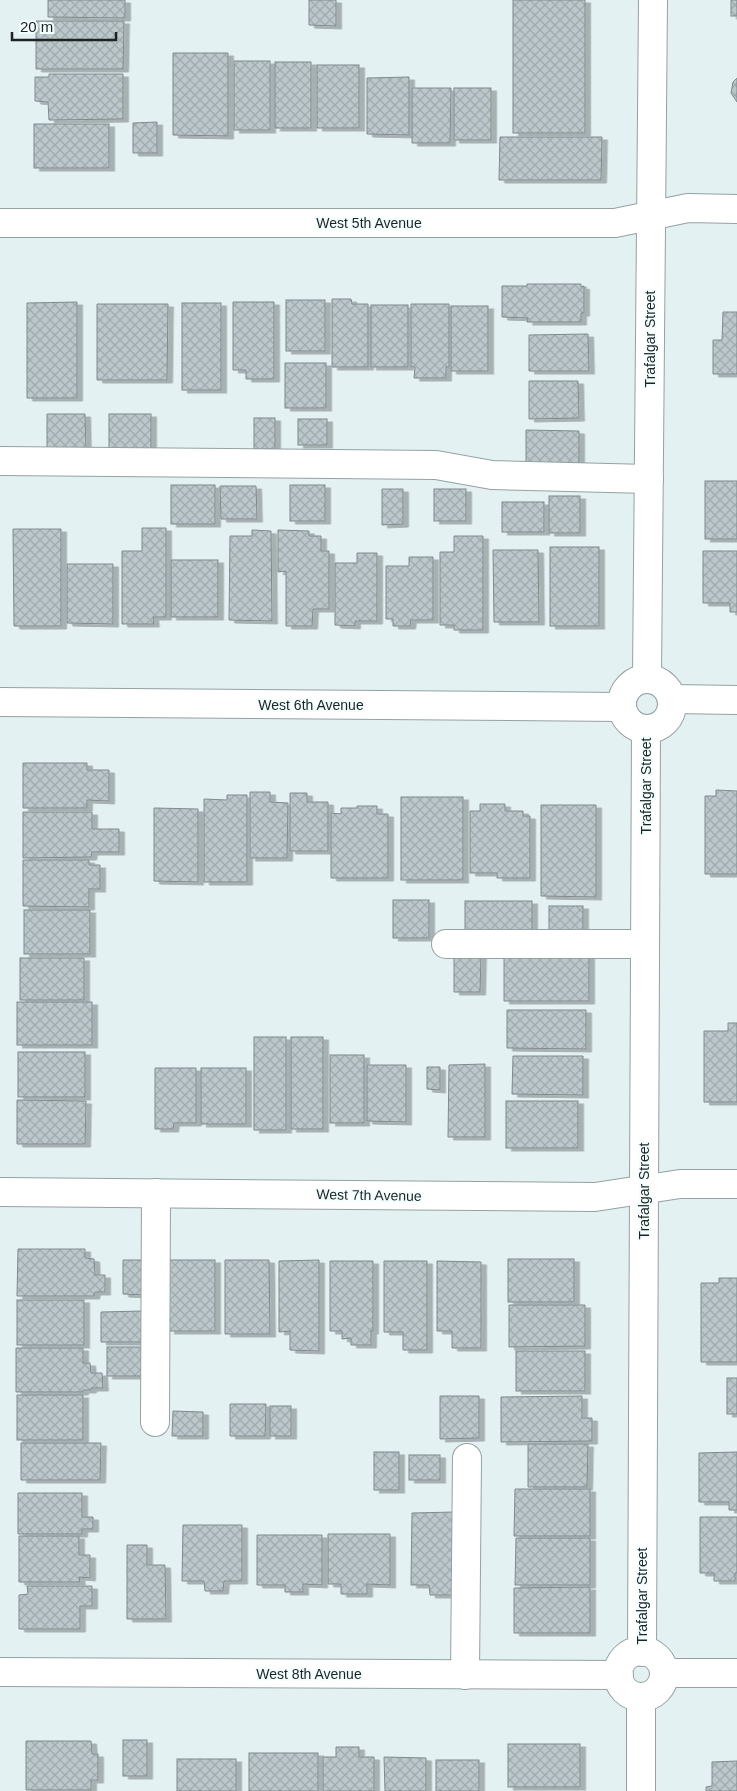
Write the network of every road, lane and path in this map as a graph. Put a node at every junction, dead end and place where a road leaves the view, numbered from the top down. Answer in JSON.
{"nodes":[{"id":1,"x":653,"y":0,"type":"edge"},
{"id":2,"x":737,"y":209,"type":"edge"},
{"id":3,"x":651,"y":215,"type":"junction"},
{"id":4,"x":0,"y":223,"type":"edge"},
{"id":5,"x":0,"y":461,"type":"edge"},
{"id":6,"x":649,"y":479,"type":"junction"},
{"id":7,"x":647,"y":678,"type":"junction"},
{"id":8,"x":672,"y":699,"type":"junction"},
{"id":9,"x":737,"y":700,"type":"edge"},
{"id":10,"x":0,"y":702,"type":"edge"},
{"id":11,"x":621,"y":707,"type":"junction"},
{"id":12,"x":646,"y":729,"type":"junction"},
{"id":13,"x":446,"y":944,"type":"dead end"},
{"id":14,"x":645,"y":944,"type":"junction"},
{"id":15,"x":737,"y":1184,"type":"edge"},
{"id":16,"x":644,"y":1189,"type":"junction"},
{"id":17,"x":0,"y":1192,"type":"edge"},
{"id":18,"x":156,"y":1193,"type":"junction"},
{"id":19,"x":155,"y":1422,"type":"dead end"},
{"id":20,"x":467,"y":1458,"type":"dead end"},
{"id":21,"x":642,"y":1652,"type":"junction"},
{"id":22,"x":0,"y":1672,"type":"edge"},
{"id":23,"x":664,"y":1673,"type":"junction"},
{"id":24,"x":737,"y":1673,"type":"edge"},
{"id":25,"x":466,"y":1675,"type":"junction"},
{"id":26,"x":619,"y":1675,"type":"junction"},
{"id":27,"x":641,"y":1697,"type":"junction"},
{"id":28,"x":642,"y":1791,"type":"edge"}],
"edges":[{"from":1,"to":3,"type":"street","name":"Trafalgar Street"},
{"from":2,"to":3,"type":"street","name":"West 5th Avenue"},
{"from":3,"to":4,"type":"street","name":"West 5th Avenue"},
{"from":3,"to":6,"type":"street","name":"Trafalgar Street"},
{"from":5,"to":6,"type":"street"},
{"from":6,"to":7,"type":"street","name":"Trafalgar Street"},
{"from":7,"to":8,"type":"street"},
{"from":7,"to":11,"type":"street"},
{"from":8,"to":9,"type":"street"},
{"from":8,"to":12,"type":"street"},
{"from":10,"to":11,"type":"street","name":"West 6th Avenue"},
{"from":11,"to":12,"type":"street"},
{"from":12,"to":14,"type":"street","name":"Trafalgar Street"},
{"from":13,"to":14,"type":"street"},
{"from":14,"to":16,"type":"street","name":"Trafalgar Street"},
{"from":15,"to":16,"type":"street","name":"West 7th Avenue"},
{"from":16,"to":18,"type":"street","name":"West 7th Avenue"},
{"from":16,"to":21,"type":"street","name":"Trafalgar Street"},
{"from":17,"to":18,"type":"street","name":"West 7th Avenue"},
{"from":18,"to":19,"type":"street"},
{"from":20,"to":25,"type":"street"},
{"from":21,"to":23,"type":"street"},
{"from":21,"to":26,"type":"street"},
{"from":22,"to":25,"type":"street","name":"West 8th Avenue"},
{"from":23,"to":24,"type":"street"},
{"from":23,"to":27,"type":"street"},
{"from":25,"to":26,"type":"street","name":"West 8th Avenue"},
{"from":26,"to":27,"type":"street"},
{"from":27,"to":28,"type":"street"}]}
